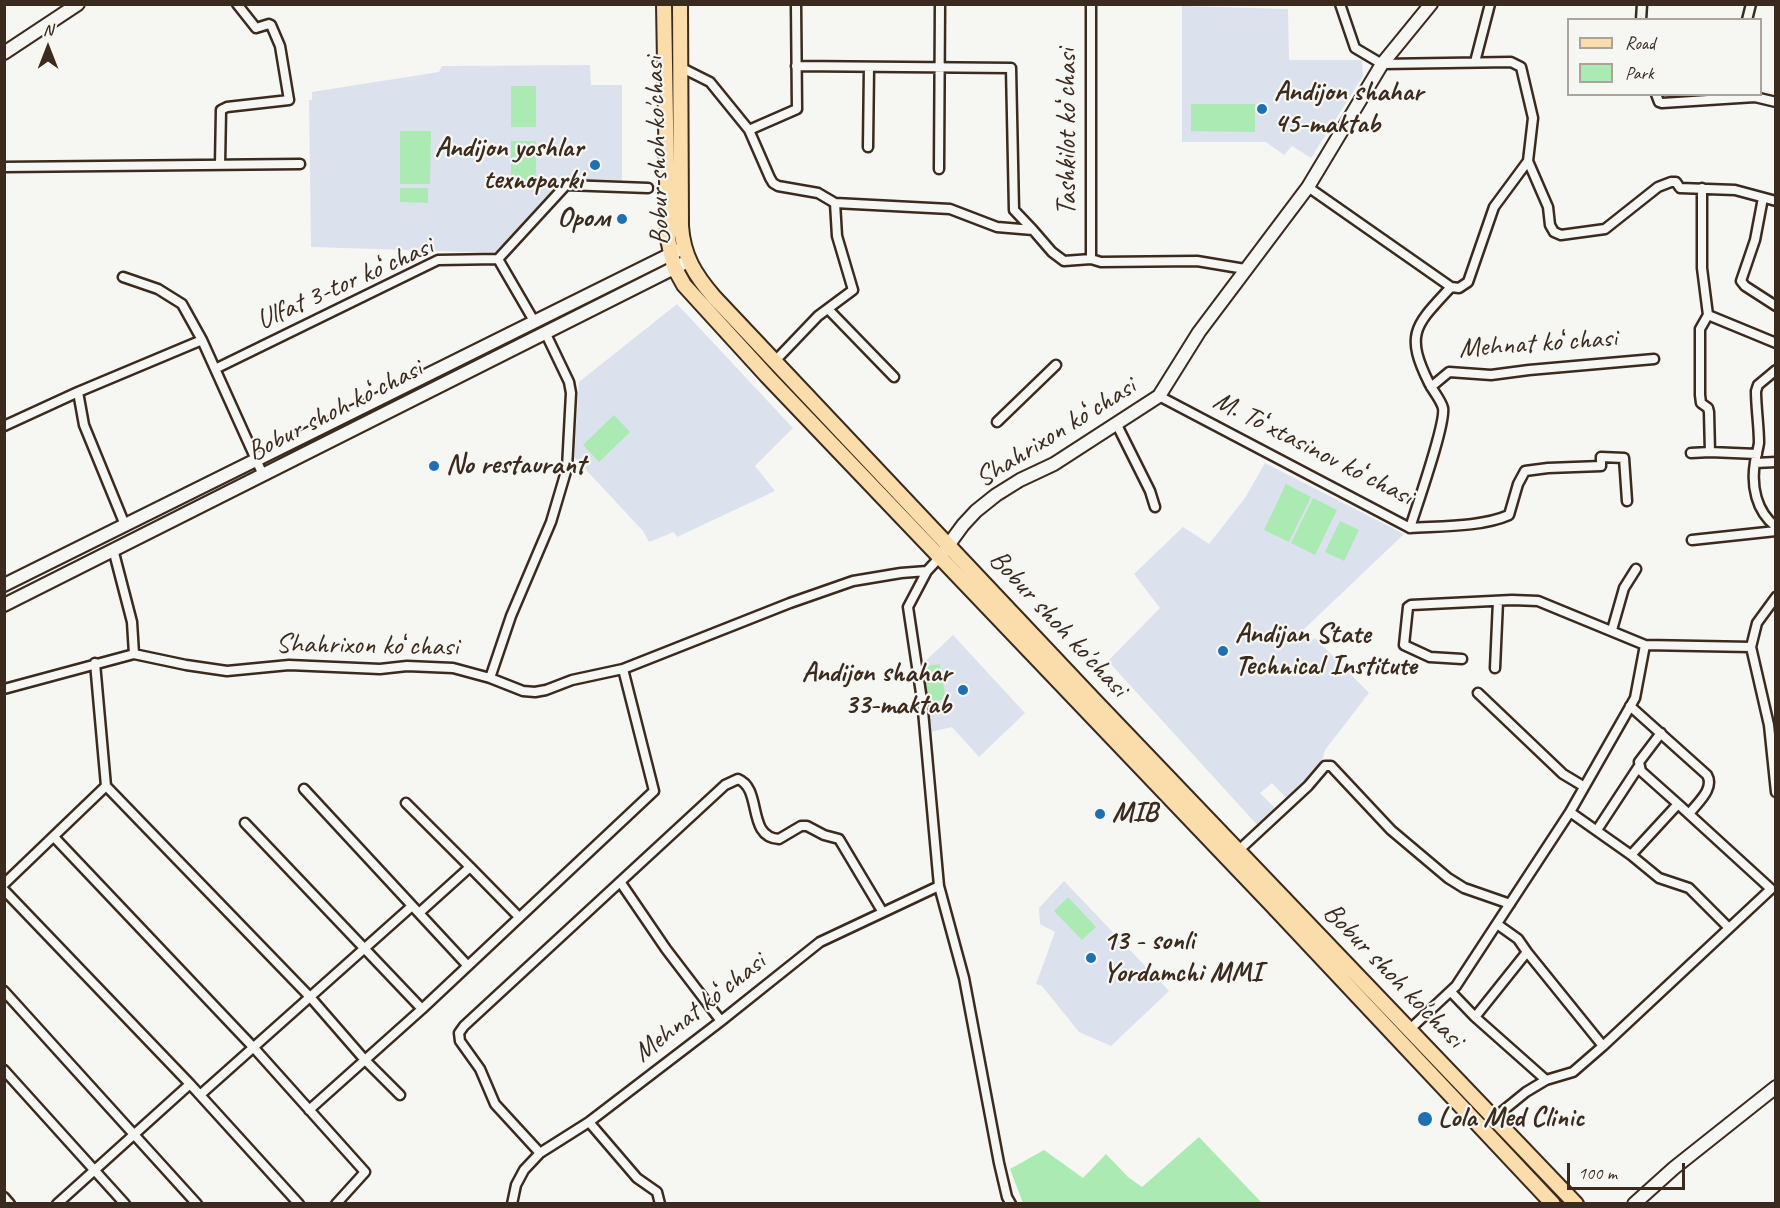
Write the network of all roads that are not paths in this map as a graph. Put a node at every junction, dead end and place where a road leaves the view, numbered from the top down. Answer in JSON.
{"nodes":[{"id":1,"x":78,"y":4,"type":"edge"},
{"id":2,"x":237,"y":4,"type":"edge"},
{"id":3,"x":664,"y":4,"type":"edge"},
{"id":4,"x":680,"y":4,"type":"edge"},
{"id":5,"x":796,"y":4,"type":"edge"},
{"id":6,"x":940,"y":4,"type":"edge"},
{"id":7,"x":1091,"y":4,"type":"edge"},
{"id":8,"x":1340,"y":4,"type":"edge"},
{"id":9,"x":1431,"y":4,"type":"edge"},
{"id":10,"x":1490,"y":4,"type":"edge"},
{"id":11,"x":4,"y":53,"type":"edge"},
{"id":12,"x":1475,"y":62,"type":"junction"},
{"id":13,"x":1382,"y":63,"type":"junction"},
{"id":14,"x":796,"y":66,"type":"junction"},
{"id":15,"x":680,"y":67,"type":"junction"},
{"id":16,"x":868,"y":67,"type":"junction"},
{"id":17,"x":940,"y":68,"type":"junction"},
{"id":18,"x":1657,"y":96,"type":"edge"},
{"id":19,"x":1776,"y":102,"type":"edge"},
{"id":20,"x":749,"y":130,"type":"junction"},
{"id":21,"x":867,"y":147,"type":"dead end"},
{"id":22,"x":1528,"y":160,"type":"junction"},
{"id":23,"x":300,"y":164,"type":"dead end"},
{"id":24,"x":220,"y":165,"type":"junction"},
{"id":25,"x":4,"y":168,"type":"edge"},
{"id":26,"x":939,"y":169,"type":"dead end"},
{"id":27,"x":1308,"y":187,"type":"junction"},
{"id":28,"x":648,"y":188,"type":"dead end"},
{"id":29,"x":1702,"y":188,"type":"junction"},
{"id":30,"x":1763,"y":198,"type":"junction"},
{"id":31,"x":1776,"y":201,"type":"edge"},
{"id":32,"x":836,"y":203,"type":"junction"},
{"id":33,"x":1033,"y":230,"type":"junction"},
{"id":34,"x":686,"y":254,"type":"junction"},
{"id":35,"x":498,"y":259,"type":"junction"},
{"id":36,"x":1091,"y":259,"type":"junction"},
{"id":37,"x":672,"y":261,"type":"junction"},
{"id":38,"x":643,"y":268,"type":"junction"},
{"id":39,"x":1245,"y":269,"type":"junction"},
{"id":40,"x":123,"y":277,"type":"dead end"},
{"id":41,"x":650,"y":279,"type":"junction"},
{"id":42,"x":1451,"y":286,"type":"junction"},
{"id":43,"x":1776,"y":306,"type":"edge"},
{"id":44,"x":828,"y":309,"type":"junction"},
{"id":45,"x":1708,"y":315,"type":"junction"},
{"id":46,"x":534,"y":321,"type":"junction"},
{"id":47,"x":545,"y":332,"type":"junction"},
{"id":48,"x":202,"y":340,"type":"junction"},
{"id":49,"x":1776,"y":343,"type":"edge"},
{"id":50,"x":1654,"y":359,"type":"dead end"},
{"id":51,"x":775,"y":361,"type":"junction"},
{"id":52,"x":1056,"y":365,"type":"dead end"},
{"id":53,"x":215,"y":369,"type":"junction"},
{"id":54,"x":1776,"y":370,"type":"edge"},
{"id":55,"x":894,"y":377,"type":"dead end"},
{"id":56,"x":1431,"y":387,"type":"junction"},
{"id":57,"x":78,"y":392,"type":"junction"},
{"id":58,"x":1160,"y":396,"type":"junction"},
{"id":59,"x":997,"y":422,"type":"dead end"},
{"id":60,"x":1118,"y":425,"type":"junction"},
{"id":61,"x":4,"y":426,"type":"edge"},
{"id":62,"x":1710,"y":452,"type":"junction"},
{"id":63,"x":1691,"y":453,"type":"dead end"},
{"id":64,"x":1756,"y":458,"type":"junction"},
{"id":65,"x":256,"y":461,"type":"junction"},
{"id":66,"x":1776,"y":462,"type":"edge"},
{"id":67,"x":263,"y":475,"type":"junction"},
{"id":68,"x":1627,"y":501,"type":"dead end"},
{"id":69,"x":1155,"y":507,"type":"dead end"},
{"id":70,"x":125,"y":525,"type":"junction"},
{"id":71,"x":1410,"y":528,"type":"junction"},
{"id":72,"x":1776,"y":529,"type":"edge"},
{"id":73,"x":1692,"y":540,"type":"dead end"},
{"id":74,"x":113,"y":549,"type":"junction"},
{"id":75,"x":944,"y":551,"type":"junction"},
{"id":76,"x":1636,"y":569,"type":"dead end"},
{"id":77,"x":927,"y":571,"type":"junction"},
{"id":78,"x":4,"y":585,"type":"edge"},
{"id":79,"x":1776,"y":597,"type":"edge"},
{"id":80,"x":1498,"y":601,"type":"junction"},
{"id":81,"x":4,"y":605,"type":"edge"},
{"id":82,"x":1612,"y":630,"type":"junction"},
{"id":83,"x":1645,"y":645,"type":"junction"},
{"id":84,"x":1751,"y":647,"type":"junction"},
{"id":85,"x":134,"y":654,"type":"junction"},
{"id":86,"x":1462,"y":659,"type":"dead end"},
{"id":87,"x":95,"y":663,"type":"junction"},
{"id":88,"x":623,"y":669,"type":"junction"},
{"id":89,"x":1495,"y":669,"type":"dead end"},
{"id":90,"x":490,"y":678,"type":"junction"},
{"id":91,"x":4,"y":689,"type":"edge"},
{"id":92,"x":1478,"y":693,"type":"dead end"},
{"id":93,"x":1630,"y":706,"type":"junction"},
{"id":94,"x":1661,"y":733,"type":"junction"},
{"id":95,"x":1639,"y":766,"type":"junction"},
{"id":96,"x":106,"y":786,"type":"junction"},
{"id":97,"x":1583,"y":786,"type":"junction"},
{"id":98,"x":304,"y":789,"type":"dead end"},
{"id":99,"x":1776,"y":792,"type":"edge"},
{"id":100,"x":406,"y":803,"type":"dead end"},
{"id":101,"x":1678,"y":804,"type":"junction"},
{"id":102,"x":1570,"y":812,"type":"junction"},
{"id":103,"x":1689,"y":814,"type":"junction"},
{"id":104,"x":245,"y":823,"type":"dead end"},
{"id":105,"x":1597,"y":830,"type":"junction"},
{"id":106,"x":54,"y":837,"type":"junction"},
{"id":107,"x":1239,"y":850,"type":"junction"},
{"id":108,"x":1631,"y":855,"type":"junction"},
{"id":109,"x":470,"y":867,"type":"junction"},
{"id":110,"x":621,"y":883,"type":"junction"},
{"id":111,"x":4,"y":884,"type":"edge"},
{"id":112,"x":939,"y":886,"type":"junction"},
{"id":113,"x":4,"y":890,"type":"edge"},
{"id":114,"x":1510,"y":904,"type":"junction"},
{"id":115,"x":412,"y":906,"type":"junction"},
{"id":116,"x":882,"y":911,"type":"junction"},
{"id":117,"x":419,"y":914,"type":"junction"},
{"id":118,"x":519,"y":917,"type":"junction"},
{"id":119,"x":1497,"y":924,"type":"junction"},
{"id":120,"x":1729,"y":928,"type":"junction"},
{"id":121,"x":365,"y":949,"type":"junction"},
{"id":122,"x":1527,"y":952,"type":"junction"},
{"id":123,"x":468,"y":966,"type":"junction"},
{"id":124,"x":4,"y":991,"type":"edge"},
{"id":125,"x":1451,"y":992,"type":"junction"},
{"id":126,"x":311,"y":998,"type":"junction"},
{"id":127,"x":422,"y":1009,"type":"junction"},
{"id":128,"x":1475,"y":1017,"type":"junction"},
{"id":129,"x":721,"y":1021,"type":"junction"},
{"id":130,"x":1409,"y":1030,"type":"junction"},
{"id":131,"x":1603,"y":1046,"type":"junction"},
{"id":132,"x":254,"y":1048,"type":"junction"},
{"id":133,"x":364,"y":1059,"type":"junction"},
{"id":134,"x":4,"y":1070,"type":"edge"},
{"id":135,"x":1546,"y":1080,"type":"junction"},
{"id":136,"x":190,"y":1084,"type":"junction"},
{"id":137,"x":1776,"y":1087,"type":"edge"},
{"id":138,"x":200,"y":1095,"type":"junction"},
{"id":139,"x":400,"y":1095,"type":"dead end"},
{"id":140,"x":309,"y":1110,"type":"junction"},
{"id":141,"x":1494,"y":1118,"type":"junction"},
{"id":142,"x":589,"y":1122,"type":"junction"},
{"id":143,"x":134,"y":1135,"type":"junction"},
{"id":144,"x":540,"y":1153,"type":"junction"},
{"id":145,"x":95,"y":1171,"type":"junction"},
{"id":146,"x":4,"y":1197,"type":"edge"},
{"id":147,"x":10,"y":1203,"type":"edge"},
{"id":148,"x":57,"y":1203,"type":"edge"},
{"id":149,"x":125,"y":1203,"type":"edge"},
{"id":150,"x":197,"y":1203,"type":"edge"},
{"id":151,"x":299,"y":1203,"type":"edge"},
{"id":152,"x":336,"y":1203,"type":"edge"},
{"id":153,"x":512,"y":1203,"type":"edge"},
{"id":154,"x":660,"y":1203,"type":"edge"},
{"id":155,"x":1011,"y":1203,"type":"edge"},
{"id":156,"x":1553,"y":1203,"type":"edge"},
{"id":157,"x":1576,"y":1203,"type":"edge"},
{"id":158,"x":1634,"y":1203,"type":"edge"}],
"edges":[{"from":1,"to":11,"type":"main road"},
{"from":2,"to":24,"type":"street"},
{"from":3,"to":37,"type":"main road","name":"Bobur shoh ko'chasi"},
{"from":4,"to":15,"type":"main road","name":"Bobur shoh ko'chasi"},
{"from":5,"to":14,"type":"street"},
{"from":6,"to":17,"type":"street"},
{"from":7,"to":36,"type":"street","name":"Tashkilot koʻchasi"},
{"from":8,"to":13,"type":"street"},
{"from":9,"to":13,"type":"main road","name":"Shahrixon koʻchasi"},
{"from":10,"to":12,"type":"street"},
{"from":12,"to":13,"type":"street","name":"M. Toʻxtasinov koʻchasi"},
{"from":12,"to":22,"type":"street","name":"M. Toʻxtasinov koʻchasi"},
{"from":13,"to":27,"type":"main road","name":"Shahrixon koʻchasi"},
{"from":14,"to":16,"type":"street"},
{"from":14,"to":20,"type":"street"},
{"from":15,"to":20,"type":"street"},
{"from":15,"to":34,"type":"main road","name":"Bobur shoh ko'chasi"},
{"from":16,"to":17,"type":"street"},
{"from":16,"to":21,"type":"street"},
{"from":17,"to":26,"type":"street"},
{"from":17,"to":33,"type":"street"},
{"from":18,"to":19,"type":"street"},
{"from":20,"to":32,"type":"street"},
{"from":22,"to":29,"type":"street"},
{"from":22,"to":42,"type":"street","name":"M. Toʻxtasinov koʻchasi"},
{"from":23,"to":24,"type":"street"},
{"from":24,"to":25,"type":"street"},
{"from":27,"to":39,"type":"main road","name":"Shahrixon koʻchasi"},
{"from":27,"to":42,"type":"street"},
{"from":28,"to":35,"type":"street"},
{"from":29,"to":30,"type":"street"},
{"from":29,"to":45,"type":"street"},
{"from":30,"to":31,"type":"street"},
{"from":30,"to":43,"type":"street"},
{"from":32,"to":33,"type":"street"},
{"from":32,"to":44,"type":"street"},
{"from":33,"to":36,"type":"street"},
{"from":34,"to":37,"type":"main road","name":"Bobur shoh koʻchasi"},
{"from":34,"to":51,"type":"main road","name":"Bobur shoh ko'chasi"},
{"from":35,"to":46,"type":"street"},
{"from":35,"to":53,"type":"street","name":"Ulfat 3-tor koʻchasi"},
{"from":36,"to":39,"type":"street"},
{"from":37,"to":38,"type":"main road","name":"Bobur shoh koʻchasi"},
{"from":37,"to":41,"type":"main road","name":"Bobur shoh koʻchasi"},
{"from":37,"to":75,"type":"main road","name":"Bobur shoh ko'chasi"},
{"from":38,"to":41,"type":"main road"},
{"from":38,"to":46,"type":"main road","name":"Bobur shoh koʻchasi"},
{"from":39,"to":58,"type":"main road","name":"Shahrixon koʻchasi"},
{"from":40,"to":48,"type":"street"},
{"from":41,"to":47,"type":"main road","name":"Bobur shoh koʻchasi"},
{"from":42,"to":56,"type":"street","name":"M. Toʻxtasinov koʻchasi"},
{"from":44,"to":51,"type":"street"},
{"from":44,"to":55,"type":"street"},
{"from":45,"to":49,"type":"street"},
{"from":45,"to":62,"type":"street"},
{"from":46,"to":65,"type":"main road","name":"Bobur shoh koʻchasi"},
{"from":47,"to":67,"type":"main road","name":"Bobur shoh koʻchasi"},
{"from":47,"to":90,"type":"street"},
{"from":48,"to":53,"type":"street"},
{"from":48,"to":57,"type":"street"},
{"from":50,"to":56,"type":"street","name":"Mehnat koʻchasi"},
{"from":51,"to":75,"type":"main road","name":"Bobur shoh ko'chasi"},
{"from":52,"to":59,"type":"street"},
{"from":53,"to":65,"type":"street"},
{"from":54,"to":64,"type":"street"},
{"from":56,"to":71,"type":"street","name":"M. Toʻxtasinov koʻchasi"},
{"from":57,"to":61,"type":"street"},
{"from":57,"to":70,"type":"street"},
{"from":58,"to":60,"type":"main road","name":"Shahrixon koʻchasi"},
{"from":58,"to":71,"type":"street","name":"M. Toʻxtasinov koʻchasi"},
{"from":60,"to":69,"type":"street"},
{"from":60,"to":75,"type":"main road","name":"Shahrixon koʻchasi"},
{"from":62,"to":63,"type":"street"},
{"from":62,"to":64,"type":"street"},
{"from":64,"to":66,"type":"street"},
{"from":64,"to":72,"type":"street"},
{"from":65,"to":67,"type":"street"},
{"from":65,"to":70,"type":"main road","name":"Bobur shoh koʻchasi"},
{"from":67,"to":74,"type":"main road","name":"Bobur shoh koʻchasi"},
{"from":68,"to":71,"type":"street"},
{"from":70,"to":78,"type":"main road","name":"Bobur shoh koʻchasi"},
{"from":72,"to":73,"type":"street"},
{"from":74,"to":81,"type":"main road","name":"Bobur shoh koʻchasi"},
{"from":74,"to":85,"type":"street"},
{"from":75,"to":77,"type":"street"},
{"from":75,"to":107,"type":"main road","name":"Bobur shoh ko'chasi"},
{"from":75,"to":156,"type":"main road","name":"Bobur shoh ko'chasi"},
{"from":76,"to":82,"type":"street"},
{"from":77,"to":88,"type":"street","name":"Shahrixon koʻchasi"},
{"from":77,"to":112,"type":"street"},
{"from":79,"to":84,"type":"street"},
{"from":80,"to":82,"type":"street"},
{"from":80,"to":86,"type":"street"},
{"from":80,"to":89,"type":"street"},
{"from":82,"to":83,"type":"street"},
{"from":83,"to":84,"type":"street"},
{"from":83,"to":93,"type":"street"},
{"from":84,"to":99,"type":"street"},
{"from":85,"to":87,"type":"street","name":"Shahrixon koʻchasi"},
{"from":85,"to":90,"type":"street","name":"Shahrixon koʻchasi"},
{"from":87,"to":91,"type":"street","name":"Shahrixon koʻchasi"},
{"from":87,"to":96,"type":"street"},
{"from":88,"to":90,"type":"street","name":"Shahrixon koʻchasi"},
{"from":88,"to":118,"type":"street"},
{"from":92,"to":97,"type":"street"},
{"from":93,"to":94,"type":"street"},
{"from":93,"to":97,"type":"street"},
{"from":94,"to":95,"type":"street"},
{"from":94,"to":103,"type":"street"},
{"from":95,"to":101,"type":"street"},
{"from":95,"to":105,"type":"street"},
{"from":96,"to":106,"type":"street"},
{"from":96,"to":126,"type":"street"},
{"from":97,"to":102,"type":"street"},
{"from":98,"to":115,"type":"street"},
{"from":100,"to":109,"type":"street"},
{"from":101,"to":103,"type":"street"},
{"from":101,"to":108,"type":"street"},
{"from":102,"to":105,"type":"street"},
{"from":102,"to":114,"type":"street"},
{"from":103,"to":120,"type":"street"},
{"from":104,"to":121,"type":"street"},
{"from":105,"to":108,"type":"street"},
{"from":106,"to":111,"type":"street"},
{"from":106,"to":132,"type":"street"},
{"from":107,"to":114,"type":"street"},
{"from":107,"to":130,"type":"main road","name":"Bobur shoh ko'chasi"},
{"from":108,"to":120,"type":"street"},
{"from":109,"to":117,"type":"street"},
{"from":109,"to":118,"type":"street"},
{"from":110,"to":116,"type":"street"},
{"from":110,"to":129,"type":"street"},
{"from":110,"to":144,"type":"street"},
{"from":112,"to":116,"type":"street","name":"Mehnat koʻchasi"},
{"from":112,"to":155,"type":"street"},
{"from":113,"to":136,"type":"street"},
{"from":114,"to":119,"type":"street"},
{"from":115,"to":117,"type":"street"},
{"from":115,"to":121,"type":"street"},
{"from":116,"to":129,"type":"street","name":"Mehnat koʻchasi"},
{"from":117,"to":123,"type":"street"},
{"from":118,"to":123,"type":"street"},
{"from":119,"to":122,"type":"street"},
{"from":119,"to":125,"type":"street"},
{"from":120,"to":131,"type":"street"},
{"from":121,"to":126,"type":"street"},
{"from":121,"to":127,"type":"street"},
{"from":122,"to":128,"type":"street"},
{"from":122,"to":131,"type":"street"},
{"from":123,"to":127,"type":"street"},
{"from":124,"to":143,"type":"street"},
{"from":125,"to":128,"type":"street"},
{"from":125,"to":130,"type":"street"},
{"from":126,"to":132,"type":"street"},
{"from":126,"to":133,"type":"street"},
{"from":127,"to":133,"type":"street"},
{"from":128,"to":135,"type":"street"},
{"from":129,"to":142,"type":"street","name":"Mehnat koʻchasi"},
{"from":130,"to":141,"type":"main road","name":"Bobur shoh ko'chasi"},
{"from":131,"to":135,"type":"street"},
{"from":132,"to":138,"type":"street"},
{"from":132,"to":140,"type":"street"},
{"from":133,"to":139,"type":"street"},
{"from":133,"to":140,"type":"street"},
{"from":134,"to":145,"type":"street"},
{"from":135,"to":141,"type":"street"},
{"from":136,"to":138,"type":"street"},
{"from":136,"to":143,"type":"street"},
{"from":137,"to":158,"type":"main road"},
{"from":138,"to":151,"type":"street"},
{"from":140,"to":152,"type":"street"},
{"from":141,"to":157,"type":"main road","name":"Bobur shoh ko'chasi"},
{"from":142,"to":144,"type":"street","name":"Mehnat koʻchasi"},
{"from":142,"to":154,"type":"street"},
{"from":143,"to":145,"type":"street"},
{"from":143,"to":150,"type":"street"},
{"from":144,"to":153,"type":"street","name":"Mehnat koʻchasi"},
{"from":145,"to":148,"type":"street"},
{"from":145,"to":149,"type":"street"},
{"from":146,"to":147,"type":"street"}]}
